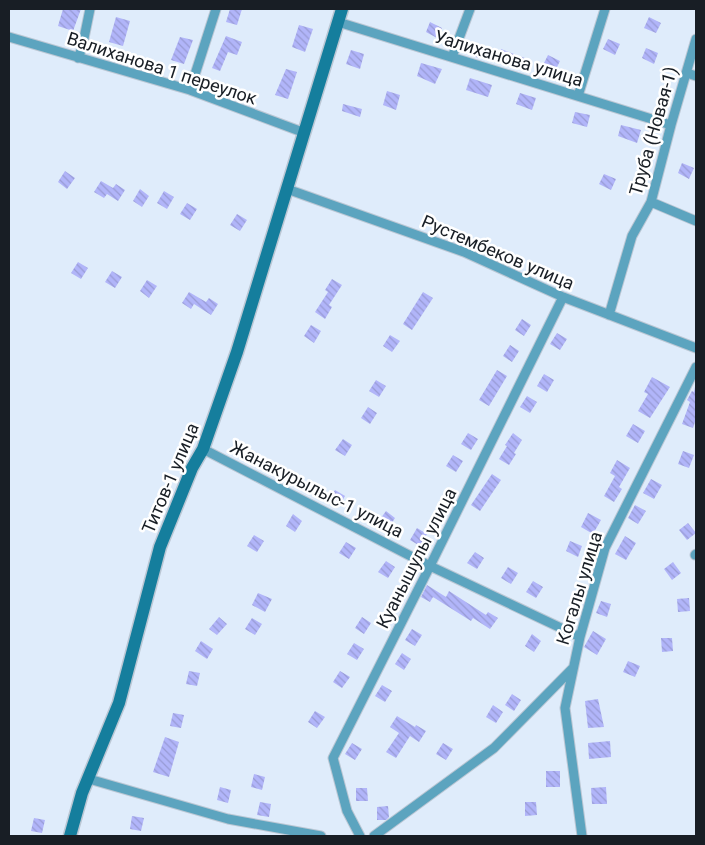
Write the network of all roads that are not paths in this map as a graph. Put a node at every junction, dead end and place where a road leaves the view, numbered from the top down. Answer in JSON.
{"nodes":[{"id":1,"x":90,"y":9,"type":"edge"},
{"id":2,"x":216,"y":9,"type":"edge"},
{"id":3,"x":342,"y":9,"type":"edge"},
{"id":4,"x":470,"y":9,"type":"edge"},
{"id":5,"x":605,"y":9,"type":"edge"},
{"id":6,"x":338,"y":22,"type":"junction"},
{"id":7,"x":9,"y":37,"type":"edge"},
{"id":8,"x":696,"y":39,"type":"edge"},
{"id":9,"x":452,"y":57,"type":"junction"},
{"id":10,"x":78,"y":58,"type":"junction"},
{"id":11,"x":687,"y":73,"type":"junction"},
{"id":12,"x":696,"y":76,"type":"edge"},
{"id":13,"x":190,"y":90,"type":"junction"},
{"id":14,"x":578,"y":96,"type":"junction"},
{"id":15,"x":671,"y":126,"type":"junction"},
{"id":16,"x":305,"y":133,"type":"junction"},
{"id":17,"x":287,"y":189,"type":"junction"},
{"id":18,"x":651,"y":202,"type":"junction"},
{"id":19,"x":696,"y":221,"type":"edge"},
{"id":20,"x":563,"y":297,"type":"junction"},
{"id":21,"x":609,"y":315,"type":"junction"},
{"id":22,"x":696,"y":348,"type":"edge"},
{"id":23,"x":696,"y":367,"type":"edge"},
{"id":24,"x":203,"y":449,"type":"junction"},
{"id":25,"x":430,"y":566,"type":"junction"},
{"id":26,"x":580,"y":637,"type":"junction"},
{"id":27,"x":572,"y":668,"type":"junction"},
{"id":28,"x":88,"y":779,"type":"junction"},
{"id":29,"x":70,"y":836,"type":"edge"},
{"id":30,"x":321,"y":836,"type":"edge"},
{"id":31,"x":360,"y":836,"type":"edge"},
{"id":32,"x":374,"y":836,"type":"edge"},
{"id":33,"x":582,"y":836,"type":"edge"}],
"edges":[{"from":1,"to":10,"type":"street"},
{"from":2,"to":13,"type":"street"},
{"from":3,"to":6,"type":"street","name":"Титов-1 улица"},
{"from":4,"to":9,"type":"street"},
{"from":5,"to":14,"type":"street"},
{"from":6,"to":9,"type":"street","name":"Уалиханова улица"},
{"from":6,"to":16,"type":"street","name":"Титов-1 улица"},
{"from":7,"to":10,"type":"street","name":"Валиханова 1 переулок"},
{"from":8,"to":11,"type":"street","name":"Труба (Новая-1)"},
{"from":9,"to":14,"type":"street","name":"Уалиханова улица"},
{"from":10,"to":13,"type":"street","name":"Валиханова 1 переулок"},
{"from":11,"to":12,"type":"street"},
{"from":11,"to":15,"type":"street","name":"Труба (Новая-1)"},
{"from":13,"to":16,"type":"street","name":"Валиханова 1 переулок"},
{"from":14,"to":15,"type":"street","name":"Уалиханова улица"},
{"from":15,"to":18,"type":"street","name":"Труба (Новая-1)"},
{"from":16,"to":17,"type":"street","name":"Титов-1 улица"},
{"from":17,"to":20,"type":"street","name":"Рустембеков улица"},
{"from":17,"to":24,"type":"street","name":"Титов-1 улица"},
{"from":18,"to":19,"type":"street"},
{"from":18,"to":21,"type":"street","name":"Труба (Новая-1)"},
{"from":20,"to":21,"type":"street","name":"Рустембеков улица"},
{"from":20,"to":25,"type":"street","name":"Куанышулы улица"},
{"from":21,"to":22,"type":"street","name":"Рустембеков улица"},
{"from":23,"to":26,"type":"street","name":"Когалы улица"},
{"from":24,"to":25,"type":"street","name":"Жанакурылыс-1 улица"},
{"from":24,"to":28,"type":"street","name":"Титов-1 улица"},
{"from":25,"to":26,"type":"street","name":"Жанакурылыс-1 улица"},
{"from":25,"to":31,"type":"street","name":"Куанышулы улица"},
{"from":26,"to":27,"type":"street","name":"Когалы улица"},
{"from":27,"to":32,"type":"street"},
{"from":27,"to":33,"type":"street","name":"Когалы улица"},
{"from":28,"to":29,"type":"street","name":"Титов-1 улица"},
{"from":28,"to":30,"type":"street"}]}
